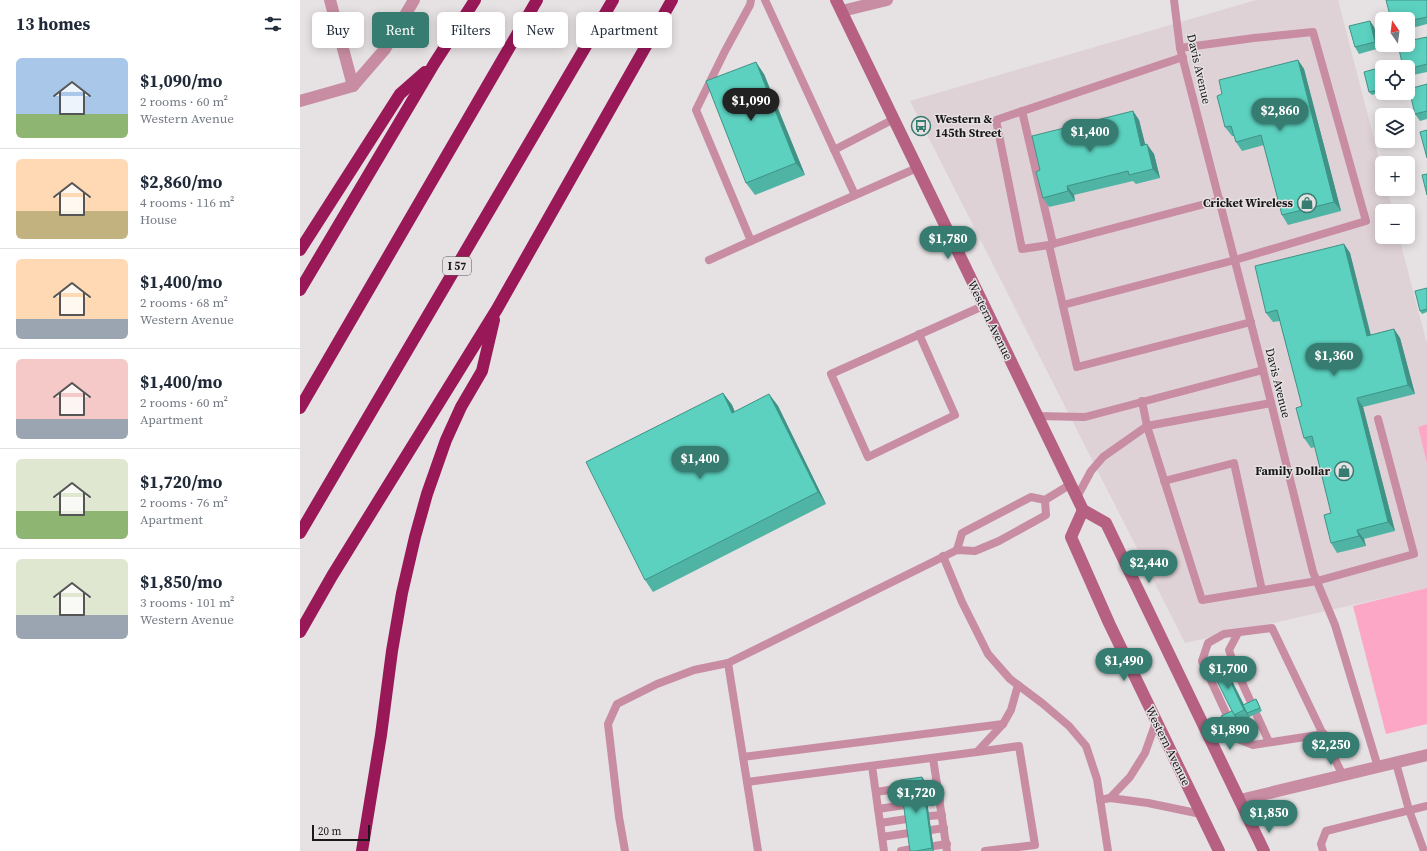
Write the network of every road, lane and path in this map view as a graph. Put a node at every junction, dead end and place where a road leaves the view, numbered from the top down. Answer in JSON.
{"nodes":[{"id":1,"x":330,"y":0,"type":"edge"},
{"id":2,"x":414,"y":0,"type":"edge"},
{"id":3,"x":475,"y":0,"type":"edge"},
{"id":4,"x":538,"y":0,"type":"edge"},
{"id":5,"x":613,"y":0,"type":"edge"},
{"id":6,"x":672,"y":0,"type":"edge"},
{"id":7,"x":751,"y":0,"type":"edge"},
{"id":8,"x":765,"y":0,"type":"edge"},
{"id":9,"x":836,"y":0,"type":"edge"},
{"id":10,"x":887,"y":0,"type":"edge"},
{"id":11,"x":1174,"y":0,"type":"edge"},
{"id":12,"x":842,"y":11,"type":"junction"},
{"id":13,"x":1180,"y":48,"type":"junction"},
{"id":14,"x":1183,"y":57,"type":"junction"},
{"id":15,"x":434,"y":64,"type":"junction"},
{"id":16,"x":353,"y":86,"type":"junction"},
{"id":17,"x":300,"y":101,"type":"edge"},
{"id":18,"x":1022,"y":111,"type":"junction"},
{"id":19,"x":894,"y":119,"type":"junction"},
{"id":20,"x":834,"y":150,"type":"junction"},
{"id":21,"x":917,"y":168,"type":"junction"},
{"id":22,"x":855,"y":195,"type":"junction"},
{"id":23,"x":1220,"y":200,"type":"junction"},
{"id":24,"x":751,"y":241,"type":"junction"},
{"id":25,"x":1051,"y":245,"type":"junction"},
{"id":26,"x":300,"y":250,"type":"edge"},
{"id":27,"x":709,"y":260,"type":"dead end"},
{"id":28,"x":1235,"y":260,"type":"junction"},
{"id":29,"x":300,"y":290,"type":"edge"},
{"id":30,"x":1063,"y":305,"type":"junction"},
{"id":31,"x":983,"y":306,"type":"junction"},
{"id":32,"x":496,"y":309,"type":"junction"},
{"id":33,"x":1251,"y":322,"type":"junction"},
{"id":34,"x":919,"y":334,"type":"junction"},
{"id":35,"x":1263,"y":370,"type":"junction"},
{"id":36,"x":1142,"y":401,"type":"junction"},
{"id":37,"x":1271,"y":403,"type":"junction"},
{"id":38,"x":300,"y":408,"type":"edge"},
{"id":39,"x":1036,"y":416,"type":"junction"},
{"id":40,"x":1378,"y":419,"type":"dead end"},
{"id":41,"x":1147,"y":426,"type":"junction"},
{"id":42,"x":1164,"y":481,"type":"junction"},
{"id":43,"x":1071,"y":484,"type":"junction"},
{"id":44,"x":1077,"y":497,"type":"junction"},
{"id":45,"x":1045,"y":500,"type":"junction"},
{"id":46,"x":1083,"y":510,"type":"junction"},
{"id":47,"x":300,"y":533,"type":"edge"},
{"id":48,"x":957,"y":550,"type":"junction"},
{"id":49,"x":943,"y":556,"type":"junction"},
{"id":50,"x":1317,"y":581,"type":"junction"},
{"id":51,"x":1262,"y":590,"type":"junction"},
{"id":52,"x":300,"y":632,"type":"edge"},
{"id":53,"x":1238,"y":633,"type":"junction"},
{"id":54,"x":728,"y":663,"type":"junction"},
{"id":55,"x":1018,"y":685,"type":"junction"},
{"id":56,"x":1156,"y":722,"type":"junction"},
{"id":57,"x":1003,"y":724,"type":"junction"},
{"id":58,"x":1324,"y":734,"type":"junction"},
{"id":59,"x":1269,"y":742,"type":"junction"},
{"id":60,"x":977,"y":752,"type":"junction"},
{"id":61,"x":1427,"y":755,"type":"edge"},
{"id":62,"x":743,"y":757,"type":"junction"},
{"id":63,"x":933,"y":758,"type":"junction"},
{"id":64,"x":1396,"y":763,"type":"junction"},
{"id":65,"x":872,"y":766,"type":"junction"},
{"id":66,"x":1378,"y":767,"type":"junction"},
{"id":67,"x":1343,"y":776,"type":"junction"},
{"id":68,"x":747,"y":782,"type":"junction"},
{"id":69,"x":937,"y":783,"type":"junction"},
{"id":70,"x":924,"y":785,"type":"edge"},
{"id":71,"x":902,"y":788,"type":"edge"},
{"id":72,"x":876,"y":792,"type":"junction"},
{"id":73,"x":1110,"y":798,"type":"junction"},
{"id":74,"x":940,"y":800,"type":"junction"},
{"id":75,"x":1100,"y":800,"type":"junction"},
{"id":76,"x":1240,"y":800,"type":"junction"},
{"id":77,"x":927,"y":802,"type":"edge"},
{"id":78,"x":905,"y":805,"type":"edge"},
{"id":79,"x":1427,"y":806,"type":"edge"},
{"id":80,"x":878,"y":809,"type":"junction"},
{"id":81,"x":1409,"y":810,"type":"junction"},
{"id":82,"x":1201,"y":814,"type":"junction"},
{"id":83,"x":942,"y":815,"type":"junction"},
{"id":84,"x":929,"y":816,"type":"edge"},
{"id":85,"x":907,"y":819,"type":"edge"},
{"id":86,"x":880,"y":823,"type":"junction"},
{"id":87,"x":944,"y":828,"type":"junction"},
{"id":88,"x":931,"y":830,"type":"edge"},
{"id":89,"x":909,"y":834,"type":"edge"},
{"id":90,"x":882,"y":837,"type":"junction"},
{"id":91,"x":934,"y":846,"type":"dead end"},
{"id":92,"x":947,"y":848,"type":"edge"},
{"id":93,"x":912,"y":849,"type":"edge"},
{"id":94,"x":362,"y":851,"type":"edge"},
{"id":95,"x":625,"y":851,"type":"edge"},
{"id":96,"x":758,"y":851,"type":"edge"},
{"id":97,"x":884,"y":851,"type":"edge"},
{"id":98,"x":901,"y":851,"type":"edge"},
{"id":99,"x":985,"y":851,"type":"edge"},
{"id":100,"x":1108,"y":851,"type":"edge"},
{"id":101,"x":1219,"y":851,"type":"edge"},
{"id":102,"x":1264,"y":851,"type":"edge"},
{"id":103,"x":1324,"y":851,"type":"edge"},
{"id":104,"x":1424,"y":851,"type":"edge"}],
"edges":[{"from":1,"to":16,"type":"street"},
{"from":2,"to":16,"type":"street"},
{"from":3,"to":15,"type":"highway"},
{"from":4,"to":38,"type":"highway"},
{"from":5,"to":47,"type":"highway","number":"I 57"},
{"from":6,"to":32,"type":"highway"},
{"from":7,"to":24,"type":"lane"},
{"from":8,"to":20,"type":"lane"},
{"from":9,"to":12,"type":"main road","name":"Western Avenue"},
{"from":10,"to":12,"type":"street"},
{"from":11,"to":13,"type":"lane","name":"Davis Avenue"},
{"from":12,"to":19,"type":"main road","name":"Western Avenue"},
{"from":13,"to":14,"type":"lane","name":"Davis Avenue"},
{"from":13,"to":28,"type":"lane"},
{"from":14,"to":18,"type":"lane"},
{"from":14,"to":23,"type":"lane","name":"Davis Avenue"},
{"from":15,"to":26,"type":"highway"},
{"from":15,"to":29,"type":"highway"},
{"from":16,"to":17,"type":"street"},
{"from":18,"to":25,"type":"lane"},
{"from":18,"to":25,"type":"lane"},
{"from":19,"to":20,"type":"lane"},
{"from":19,"to":21,"type":"main road","name":"Western Avenue"},
{"from":20,"to":22,"type":"lane"},
{"from":21,"to":22,"type":"lane"},
{"from":21,"to":31,"type":"main road","name":"Western Avenue"},
{"from":22,"to":24,"type":"lane"},
{"from":23,"to":25,"type":"lane"},
{"from":23,"to":28,"type":"lane","name":"Davis Avenue"},
{"from":24,"to":27,"type":"lane"},
{"from":25,"to":30,"type":"lane"},
{"from":28,"to":30,"type":"lane"},
{"from":28,"to":33,"type":"lane","name":"Davis Avenue"},
{"from":30,"to":33,"type":"lane"},
{"from":31,"to":34,"type":"lane"},
{"from":31,"to":39,"type":"main road","name":"Western Avenue"},
{"from":32,"to":52,"type":"highway"},
{"from":32,"to":94,"type":"highway"},
{"from":33,"to":35,"type":"lane","name":"Davis Avenue"},
{"from":34,"to":34,"type":"lane"},
{"from":35,"to":36,"type":"lane"},
{"from":35,"to":37,"type":"lane","name":"Davis Avenue"},
{"from":36,"to":39,"type":"lane"},
{"from":36,"to":41,"type":"lane"},
{"from":37,"to":41,"type":"lane"},
{"from":37,"to":50,"type":"lane","name":"Davis Avenue"},
{"from":39,"to":43,"type":"main road","name":"Western Avenue"},
{"from":40,"to":50,"type":"lane"},
{"from":41,"to":42,"type":"lane"},
{"from":41,"to":44,"type":"lane"},
{"from":42,"to":51,"type":"lane"},
{"from":42,"to":51,"type":"lane"},
{"from":43,"to":44,"type":"main road","name":"Western Avenue"},
{"from":43,"to":45,"type":"lane"},
{"from":44,"to":46,"type":"main road","name":"Western Avenue"},
{"from":45,"to":48,"type":"lane"},
{"from":45,"to":48,"type":"lane"},
{"from":46,"to":56,"type":"main road","name":"Western Avenue"},
{"from":46,"to":76,"type":"main road"},
{"from":48,"to":49,"type":"lane"},
{"from":49,"to":54,"type":"lane"},
{"from":49,"to":55,"type":"lane"},
{"from":50,"to":51,"type":"lane"},
{"from":50,"to":66,"type":"lane","name":"Davis Avenue"},
{"from":53,"to":58,"type":"lane"},
{"from":53,"to":59,"type":"lane"},
{"from":53,"to":59,"type":"lane"},
{"from":54,"to":62,"type":"lane"},
{"from":54,"to":95,"type":"lane"},
{"from":55,"to":57,"type":"lane"},
{"from":55,"to":75,"type":"lane"},
{"from":56,"to":73,"type":"lane"},
{"from":56,"to":82,"type":"main road","name":"Western Avenue"},
{"from":57,"to":60,"type":"lane"},
{"from":57,"to":62,"type":"lane"},
{"from":58,"to":59,"type":"lane"},
{"from":58,"to":67,"type":"lane"},
{"from":60,"to":63,"type":"lane"},
{"from":60,"to":99,"type":"lane"},
{"from":61,"to":64,"type":"street"},
{"from":62,"to":68,"type":"lane"},
{"from":63,"to":65,"type":"lane"},
{"from":63,"to":69,"type":"lane"},
{"from":64,"to":66,"type":"street"},
{"from":64,"to":81,"type":"lane"},
{"from":65,"to":68,"type":"lane"},
{"from":65,"to":72,"type":"lane"},
{"from":66,"to":67,"type":"street"},
{"from":67,"to":76,"type":"street"},
{"from":68,"to":96,"type":"lane"},
{"from":69,"to":70,"type":"lane"},
{"from":69,"to":74,"type":"lane"},
{"from":71,"to":72,"type":"lane"},
{"from":72,"to":80,"type":"lane"},
{"from":73,"to":75,"type":"lane"},
{"from":73,"to":82,"type":"lane"},
{"from":74,"to":77,"type":"lane"},
{"from":74,"to":83,"type":"lane"},
{"from":75,"to":100,"type":"lane"},
{"from":76,"to":102,"type":"main road"},
{"from":78,"to":80,"type":"lane"},
{"from":79,"to":81,"type":"lane"},
{"from":80,"to":86,"type":"lane"},
{"from":81,"to":103,"type":"lane"},
{"from":81,"to":104,"type":"lane"},
{"from":82,"to":101,"type":"main road","name":"Western Avenue"},
{"from":83,"to":84,"type":"lane"},
{"from":83,"to":87,"type":"lane"},
{"from":85,"to":86,"type":"lane"},
{"from":86,"to":90,"type":"lane"},
{"from":87,"to":88,"type":"lane"},
{"from":87,"to":92,"type":"lane"},
{"from":89,"to":90,"type":"lane"},
{"from":90,"to":97,"type":"lane"},
{"from":91,"to":92,"type":"lane"},
{"from":93,"to":98,"type":"lane"}]}
